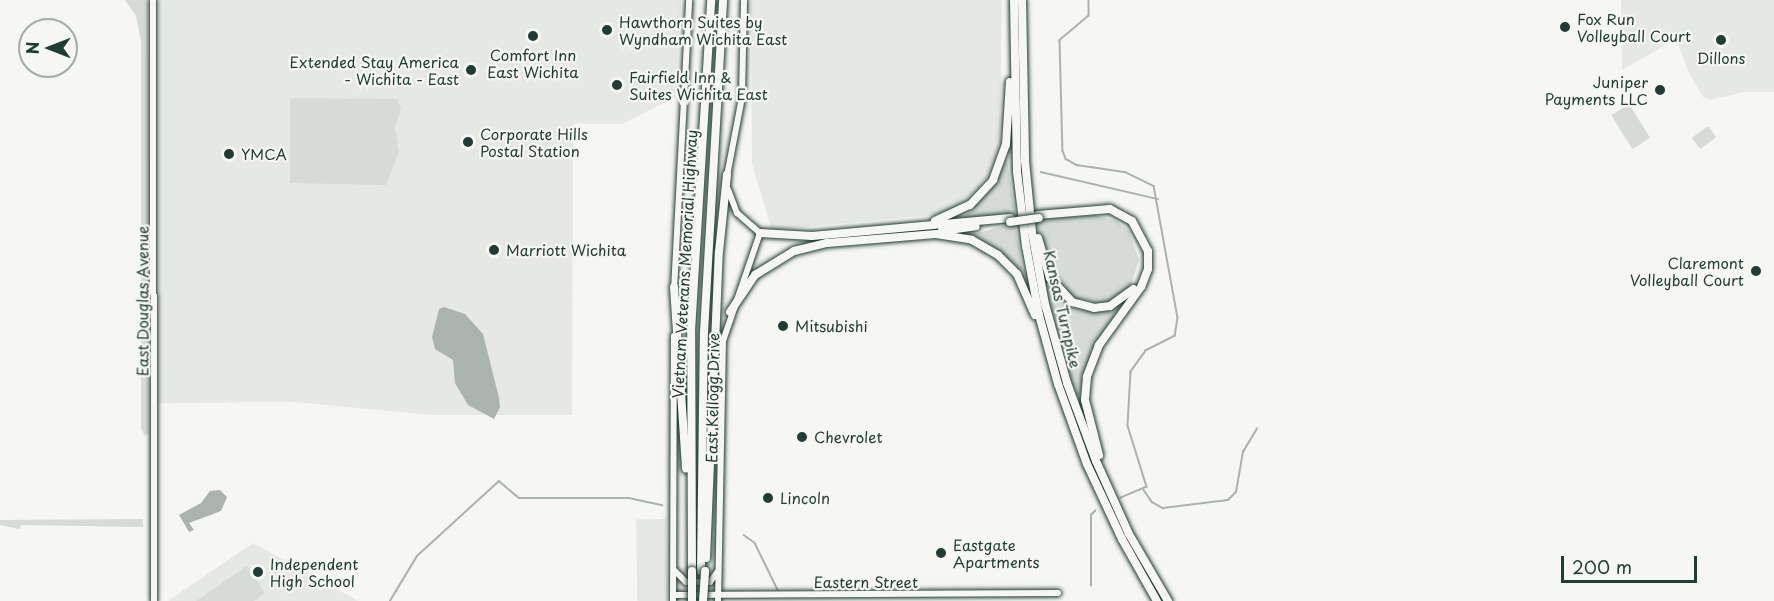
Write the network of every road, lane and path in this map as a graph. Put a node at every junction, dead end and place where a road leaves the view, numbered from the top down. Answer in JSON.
{"nodes":[{"id":1,"x":153,"y":0,"type":"edge"},
{"id":2,"x":711,"y":0,"type":"edge"},
{"id":3,"x":723,"y":0,"type":"edge"},
{"id":4,"x":1014,"y":0,"type":"edge"},
{"id":5,"x":1022,"y":0,"type":"edge"},
{"id":6,"x":689,"y":1,"type":"edge"},
{"id":7,"x":744,"y":1,"type":"edge"},
{"id":8,"x":1014,"y":28,"type":"junction"},
{"id":9,"x":727,"y":174,"type":"junction"},
{"id":10,"x":1028,"y":200,"type":"junction"},
{"id":11,"x":1039,"y":217,"type":"junction"},
{"id":12,"x":1010,"y":220,"type":"junction"},
{"id":13,"x":919,"y":226,"type":"junction"},
{"id":14,"x":760,"y":233,"type":"junction"},
{"id":15,"x":906,"y":237,"type":"junction"},
{"id":16,"x":674,"y":287,"type":"junction"},
{"id":17,"x":730,"y":312,"type":"junction"},
{"id":18,"x":1048,"y":350,"type":"junction"},
{"id":19,"x":1112,"y":499,"type":"junction"},
{"id":20,"x":692,"y":556,"type":"junction"},
{"id":21,"x":673,"y":569,"type":"junction"},
{"id":22,"x":719,"y":569,"type":"junction"},
{"id":23,"x":699,"y":571,"type":"junction"},
{"id":24,"x":1058,"y":593,"type":"dead end"},
{"id":25,"x":673,"y":598,"type":"edge"},
{"id":26,"x":718,"y":598,"type":"edge"},
{"id":27,"x":154,"y":601,"type":"edge"},
{"id":28,"x":692,"y":601,"type":"edge"},
{"id":29,"x":702,"y":601,"type":"edge"},
{"id":30,"x":1157,"y":601,"type":"edge"},
{"id":31,"x":1168,"y":601,"type":"edge"}],
"edges":[{"from":1,"to":27,"type":"main road","name":"East Douglas Avenue"},
{"from":2,"to":20,"type":"highway","name":"Vietnam Veterans Memorial Highway"},
{"from":3,"to":23,"type":"highway","name":"Vietnam Veterans Memorial Highway"},
{"from":4,"to":8,"type":"highway","name":"Kansas Turnpike"},
{"from":5,"to":10,"type":"highway","name":"Kansas Turnpike"},
{"from":6,"to":16,"type":"main road"},
{"from":7,"to":9,"type":"main road"},
{"from":8,"to":13,"type":"highway"},
{"from":8,"to":18,"type":"highway","name":"Kansas Turnpike"},
{"from":9,"to":14,"type":"main road"},
{"from":9,"to":23,"type":"highway"},
{"from":10,"to":11,"type":"highway"},
{"from":10,"to":19,"type":"highway","name":"Kansas Turnpike"},
{"from":11,"to":12,"type":"highway","bridge":true},
{"from":11,"to":19,"type":"highway"},
{"from":12,"to":13,"type":"highway"},
{"from":12,"to":15,"type":"highway"},
{"from":13,"to":14,"type":"highway"},
{"from":14,"to":17,"type":"main road","name":"East Kellogg Drive"},
{"from":15,"to":17,"type":"highway"},
{"from":15,"to":18,"type":"highway"},
{"from":16,"to":20,"type":"highway"},
{"from":16,"to":21,"type":"main road"},
{"from":17,"to":22,"type":"main road","name":"East Kellogg Drive"},
{"from":18,"to":30,"type":"highway","name":"Kansas Turnpike"},
{"from":19,"to":31,"type":"highway","name":"Kansas Turnpike"},
{"from":20,"to":23,"type":"highway","name":"Vietnam Veterans Memorial Highway"},
{"from":21,"to":22,"type":"main road"},
{"from":21,"to":25,"type":"main road"},
{"from":22,"to":26,"type":"main road","name":"East Kellogg Drive"},
{"from":23,"to":28,"type":"highway","name":"Vietnam Veterans Memorial Highway","bridge":true},
{"from":23,"to":29,"type":"highway","name":"Vietnam Veterans Memorial Highway","bridge":true},
{"from":24,"to":26,"type":"main road","name":"Eastern Street"},
{"from":25,"to":26,"type":"main road","name":"Eastern Street"}]}
